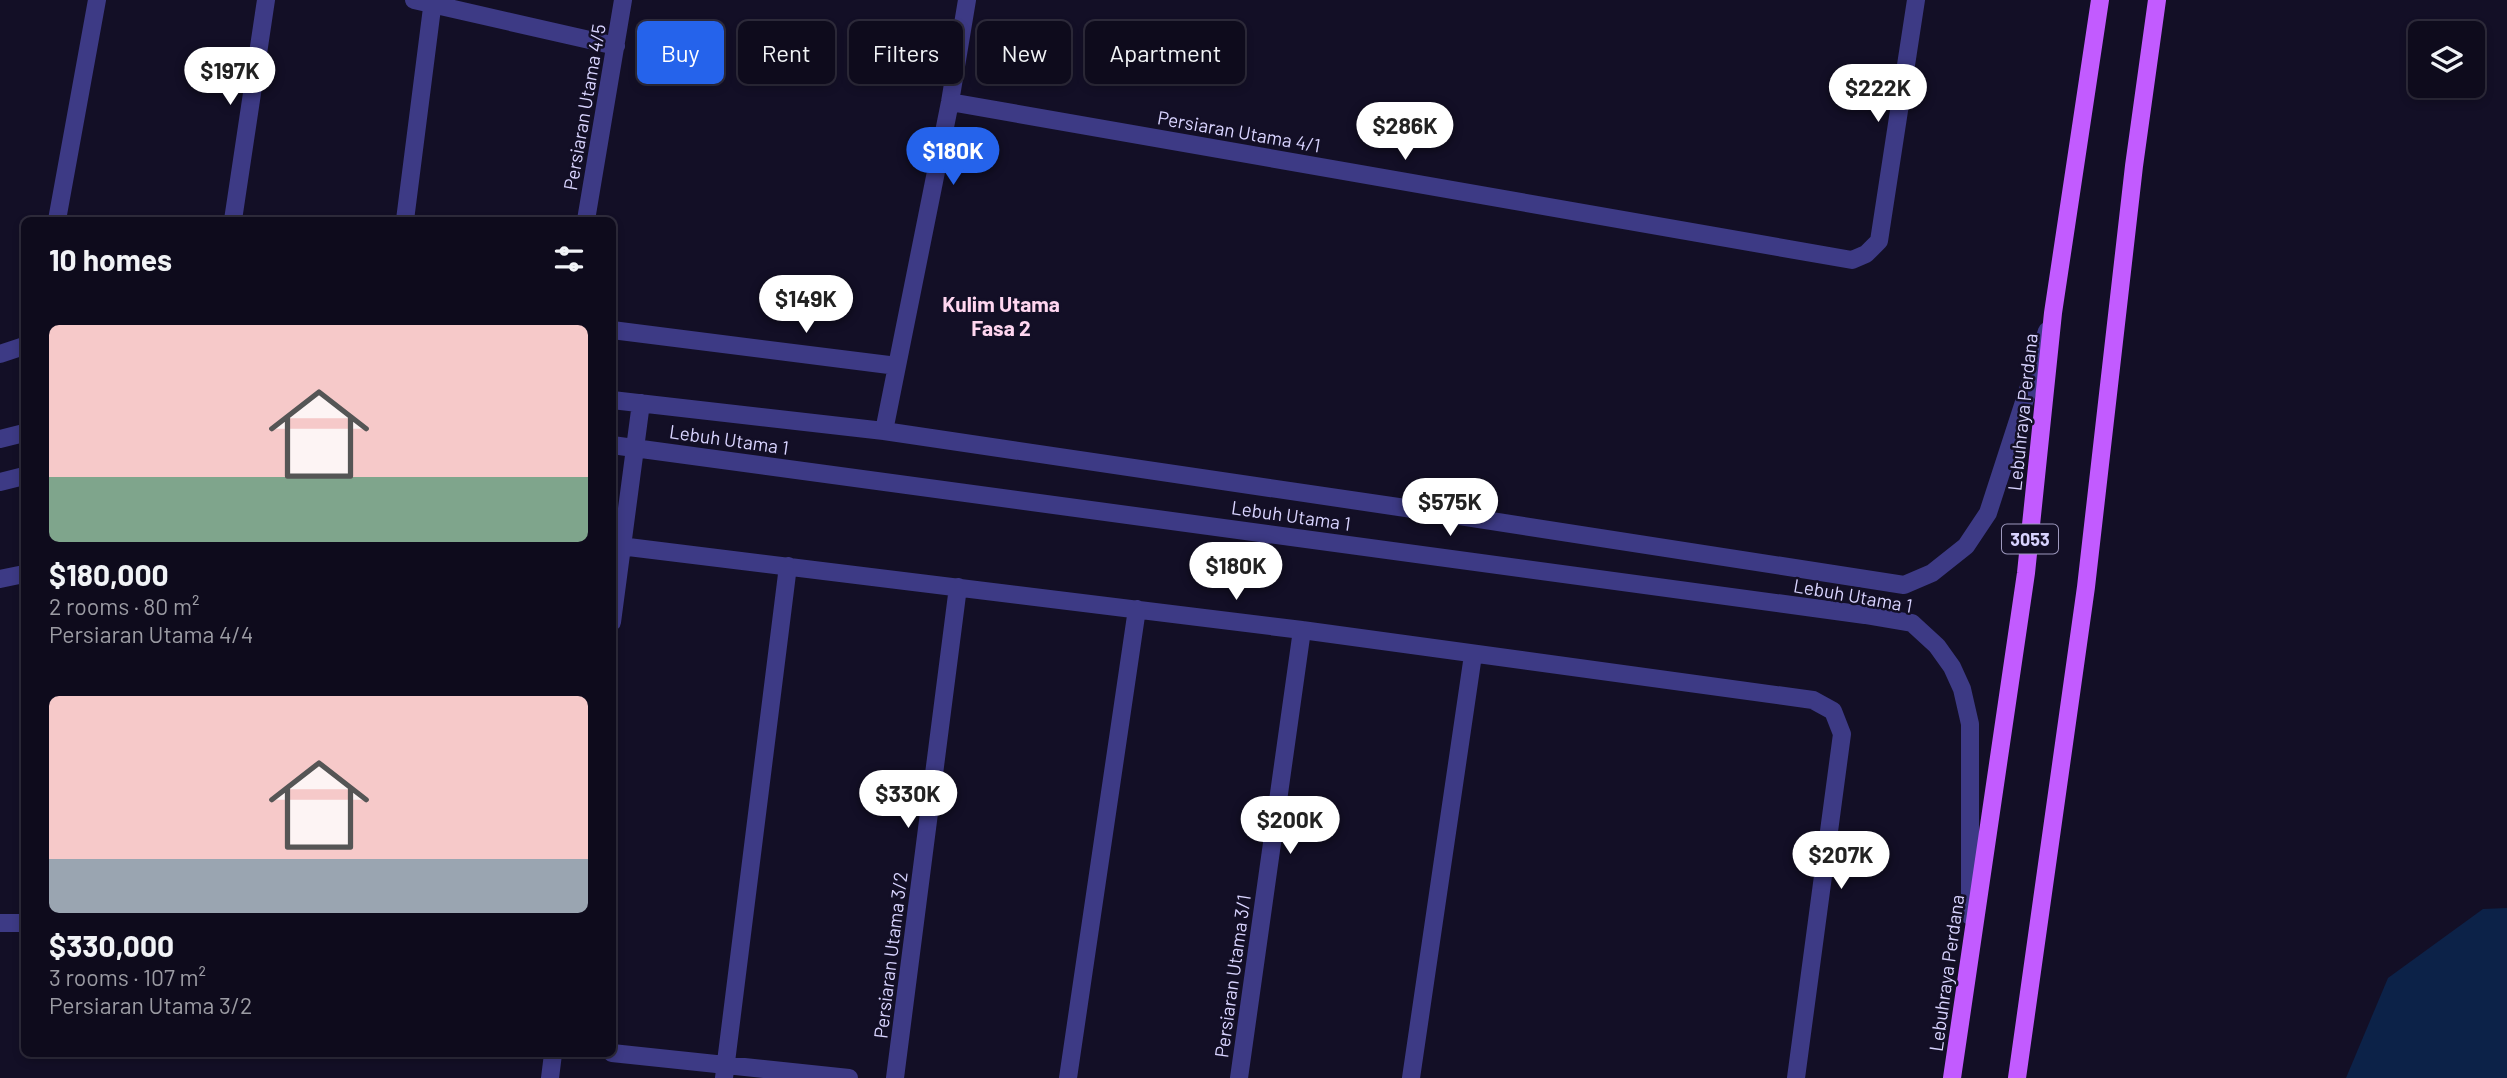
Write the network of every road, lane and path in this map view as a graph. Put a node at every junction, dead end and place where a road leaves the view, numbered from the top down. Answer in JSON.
{"nodes":[{"id":1,"x":97,"y":0,"type":"edge"},
{"id":2,"x":266,"y":0,"type":"edge"},
{"id":3,"x":623,"y":0,"type":"edge"},
{"id":4,"x":967,"y":0,"type":"edge"},
{"id":5,"x":1916,"y":0,"type":"edge"},
{"id":6,"x":2101,"y":0,"type":"edge"},
{"id":7,"x":2157,"y":0,"type":"edge"},
{"id":8,"x":426,"y":1,"type":"edge"},
{"id":9,"x":615,"y":46,"type":"junction"},
{"id":10,"x":950,"y":102,"type":"junction"},
{"id":11,"x":58,"y":217,"type":"edge"},
{"id":12,"x":233,"y":217,"type":"edge"},
{"id":13,"x":405,"y":217,"type":"edge"},
{"id":14,"x":586,"y":217,"type":"edge"},
{"id":15,"x":2053,"y":313,"type":"junction"},
{"id":16,"x":616,"y":331,"type":"edge"},
{"id":17,"x":21,"y":347,"type":"edge"},
{"id":18,"x":0,"y":354,"type":"edge"},
{"id":19,"x":897,"y":366,"type":"junction"},
{"id":20,"x":616,"y":400,"type":"edge"},
{"id":21,"x":641,"y":403,"type":"junction"},
{"id":22,"x":884,"y":431,"type":"junction"},
{"id":23,"x":21,"y":434,"type":"edge"},
{"id":24,"x":0,"y":439,"type":"edge"},
{"id":25,"x":616,"y":446,"type":"edge"},
{"id":26,"x":636,"y":448,"type":"junction"},
{"id":27,"x":21,"y":477,"type":"edge"},
{"id":28,"x":0,"y":482,"type":"edge"},
{"id":29,"x":618,"y":545,"type":"edge"},
{"id":30,"x":788,"y":566,"type":"junction"},
{"id":31,"x":616,"y":571,"type":"edge"},
{"id":32,"x":21,"y":575,"type":"edge"},
{"id":33,"x":0,"y":579,"type":"edge"},
{"id":34,"x":958,"y":587,"type":"junction"},
{"id":35,"x":1137,"y":609,"type":"junction"},
{"id":36,"x":1302,"y":630,"type":"junction"},
{"id":37,"x":1473,"y":654,"type":"junction"},
{"id":38,"x":0,"y":923,"type":"edge"},
{"id":39,"x":21,"y":923,"type":"edge"},
{"id":40,"x":1970,"y":951,"type":"junction"},
{"id":41,"x":616,"y":1054,"type":"edge"},
{"id":42,"x":553,"y":1057,"type":"edge"},
{"id":43,"x":725,"y":1072,"type":"edge"},
{"id":44,"x":550,"y":1078,"type":"edge"},
{"id":45,"x":849,"y":1078,"type":"edge"},
{"id":46,"x":895,"y":1078,"type":"edge"},
{"id":47,"x":1068,"y":1078,"type":"edge"},
{"id":48,"x":1239,"y":1078,"type":"edge"},
{"id":49,"x":1411,"y":1078,"type":"edge"},
{"id":50,"x":1796,"y":1078,"type":"edge"},
{"id":51,"x":1952,"y":1078,"type":"edge"},
{"id":52,"x":2017,"y":1078,"type":"edge"}],
"edges":[{"from":1,"to":11,"type":"street"},
{"from":2,"to":12,"type":"street"},
{"from":3,"to":9,"type":"street","name":"Persiaran Utama 4/5"},
{"from":4,"to":10,"type":"street"},
{"from":5,"to":10,"type":"street","name":"Persiaran Utama 4/1"},
{"from":6,"to":15,"type":"main road","name":"Lebuhraya Perdana","number":"3053"},
{"from":7,"to":52,"type":"main road"},
{"from":8,"to":9,"type":"street"},
{"from":8,"to":13,"type":"street"},
{"from":9,"to":14,"type":"street","name":"Persiaran Utama 4/5"},
{"from":10,"to":19,"type":"street"},
{"from":15,"to":22,"type":"street","name":"Lebuh Utama 1"},
{"from":15,"to":40,"type":"main road","name":"Lebuhraya Perdana","number":"3053"},
{"from":16,"to":19,"type":"street"},
{"from":17,"to":18,"type":"street"},
{"from":19,"to":22,"type":"street"},
{"from":20,"to":21,"type":"street","name":"Lebuh Utama 1"},
{"from":21,"to":22,"type":"street","name":"Lebuh Utama 1"},
{"from":21,"to":26,"type":"street"},
{"from":23,"to":24,"type":"street"},
{"from":25,"to":26,"type":"street","name":"Lebuh Utama 1"},
{"from":26,"to":29,"type":"street"},
{"from":26,"to":40,"type":"street","name":"Lebuh Utama 1"},
{"from":27,"to":28,"type":"street"},
{"from":29,"to":30,"type":"street"},
{"from":29,"to":31,"type":"street"},
{"from":30,"to":34,"type":"street"},
{"from":30,"to":43,"type":"street"},
{"from":32,"to":33,"type":"street"},
{"from":34,"to":35,"type":"street"},
{"from":34,"to":46,"type":"street","name":"Persiaran Utama 3/2"},
{"from":35,"to":36,"type":"street"},
{"from":35,"to":47,"type":"street"},
{"from":36,"to":37,"type":"street"},
{"from":36,"to":48,"type":"street","name":"Persiaran Utama 3/1"},
{"from":37,"to":49,"type":"street"},
{"from":37,"to":50,"type":"street"},
{"from":38,"to":39,"type":"street"},
{"from":40,"to":51,"type":"main road","name":"Lebuhraya Perdana","number":"3053"},
{"from":41,"to":43,"type":"street"},
{"from":42,"to":44,"type":"street"},
{"from":43,"to":45,"type":"street"}]}
